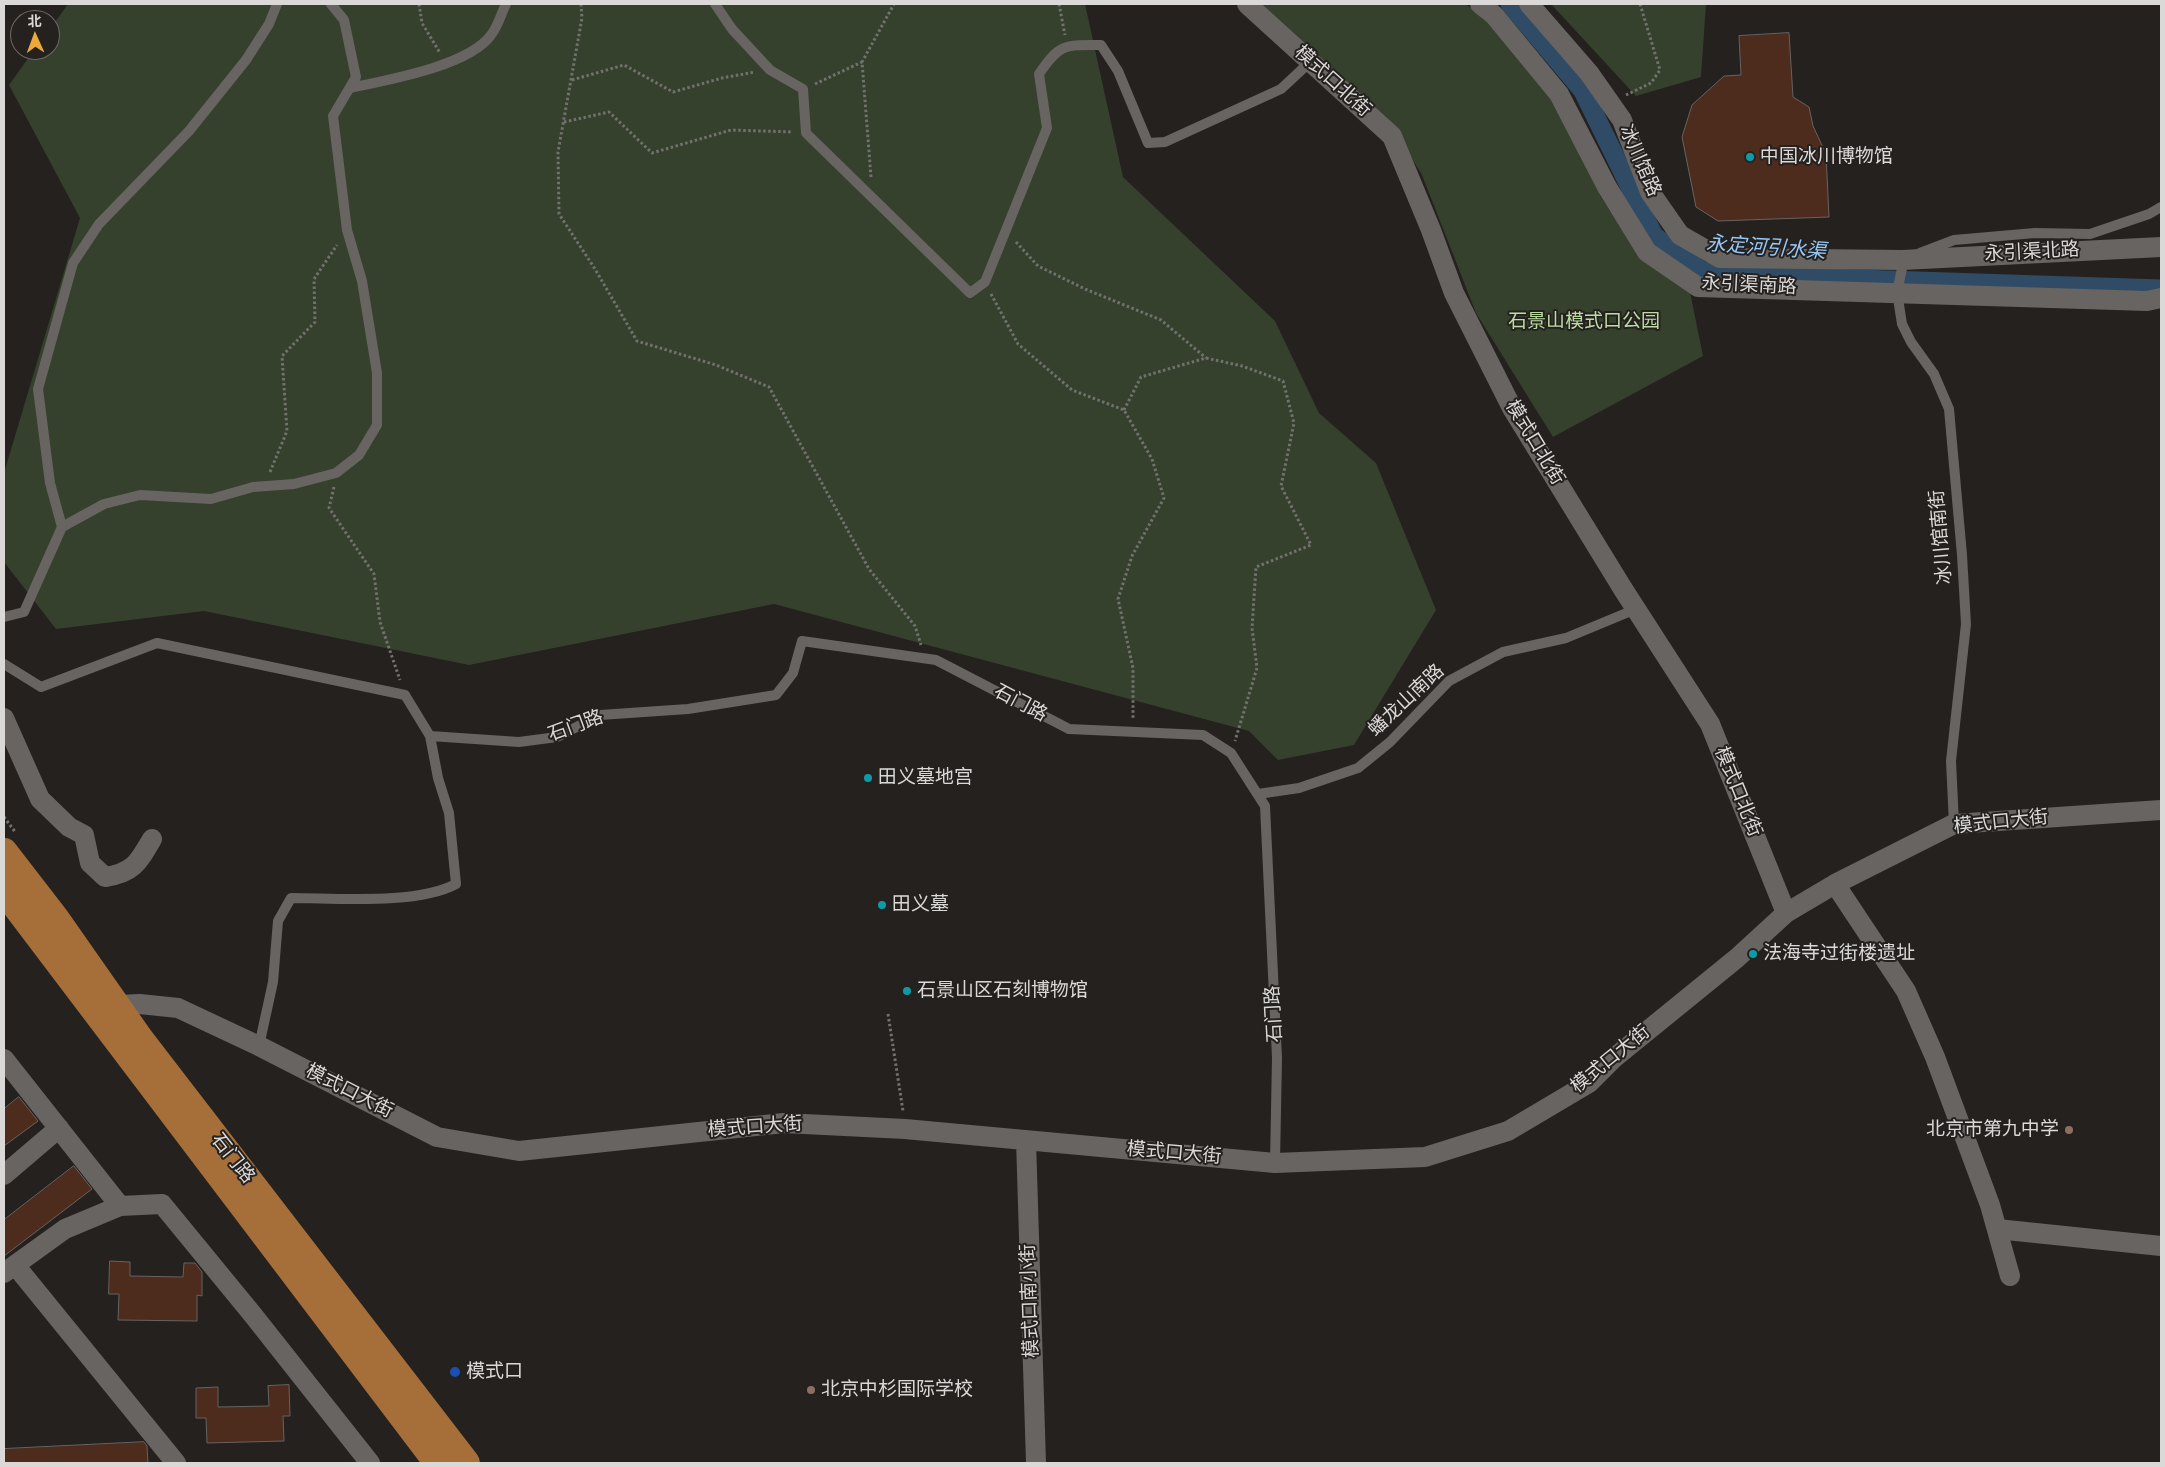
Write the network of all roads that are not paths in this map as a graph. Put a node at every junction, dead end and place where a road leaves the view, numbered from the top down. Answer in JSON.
{"nodes":[{"id":1,"x":277,"y":4,"type":"edge"},
{"id":2,"x":331,"y":4,"type":"edge"},
{"id":3,"x":506,"y":4,"type":"edge"},
{"id":4,"x":715,"y":4,"type":"edge"},
{"id":5,"x":1247,"y":4,"type":"edge"},
{"id":6,"x":1480,"y":4,"type":"edge"},
{"id":7,"x":1529,"y":4,"type":"edge"},
{"id":8,"x":1310,"y":62,"type":"junction"},
{"id":9,"x":350,"y":88,"type":"junction"},
{"id":10,"x":2161,"y":206,"type":"edge"},
{"id":11,"x":2161,"y":247,"type":"edge"},
{"id":12,"x":1902,"y":260,"type":"junction"},
{"id":13,"x":1897,"y":292,"type":"junction"},
{"id":14,"x":2161,"y":298,"type":"edge"},
{"id":15,"x":62,"y":527,"type":"junction"},
{"id":16,"x":1636,"y":609,"type":"junction"},
{"id":17,"x":4,"y":617,"type":"edge"},
{"id":18,"x":4,"y":664,"type":"edge"},
{"id":19,"x":4,"y":718,"type":"edge"},
{"id":20,"x":430,"y":736,"type":"junction"},
{"id":21,"x":1258,"y":794,"type":"junction"},
{"id":22,"x":2161,"y":810,"type":"edge"},
{"id":23,"x":1954,"y":824,"type":"junction"},
{"id":24,"x":152,"y":839,"type":"dead end"},
{"id":25,"x":4,"y":852,"type":"edge"},
{"id":26,"x":1835,"y":884,"type":"junction"},
{"id":27,"x":4,"y":890,"type":"edge"},
{"id":28,"x":1786,"y":913,"type":"junction"},
{"id":29,"x":117,"y":1005,"type":"junction"},
{"id":30,"x":259,"y":1046,"type":"junction"},
{"id":31,"x":4,"y":1058,"type":"edge"},
{"id":32,"x":59,"y":1128,"type":"junction"},
{"id":33,"x":1026,"y":1140,"type":"junction"},
{"id":34,"x":1276,"y":1163,"type":"junction"},
{"id":35,"x":4,"y":1175,"type":"edge"},
{"id":36,"x":120,"y":1206,"type":"junction"},
{"id":37,"x":1997,"y":1229,"type":"junction"},
{"id":38,"x":2161,"y":1246,"type":"edge"},
{"id":39,"x":9,"y":1269,"type":"edge"},
{"id":40,"x":2010,"y":1276,"type":"dead end"},
{"id":41,"x":176,"y":1463,"type":"edge"},
{"id":42,"x":370,"y":1463,"type":"edge"},
{"id":43,"x":438,"y":1463,"type":"edge"},
{"id":44,"x":466,"y":1463,"type":"edge"},
{"id":45,"x":1036,"y":1463,"type":"edge"}],
"edges":[{"from":1,"to":15,"type":"lane"},
{"from":2,"to":9,"type":"lane"},
{"from":3,"to":9,"type":"lane"},
{"from":4,"to":8,"type":"lane"},
{"from":5,"to":8,"type":"street","name":"模式口北街"},
{"from":6,"to":13,"type":"street","name":"永引渠南路"},
{"from":7,"to":12,"type":"street","name":"冰川馆路"},
{"from":8,"to":16,"type":"street","name":"模式口北街"},
{"from":9,"to":15,"type":"lane"},
{"from":10,"to":12,"type":"lane"},
{"from":11,"to":12,"type":"street","name":"永引渠北路"},
{"from":12,"to":13,"type":"lane","name":"冰川馆南街"},
{"from":13,"to":14,"type":"street","name":"永引渠南路"},
{"from":13,"to":23,"type":"lane","name":"冰川馆南街"},
{"from":15,"to":17,"type":"lane"},
{"from":16,"to":21,"type":"lane","name":"蟠龙山南路"},
{"from":16,"to":28,"type":"street","name":"模式口北街"},
{"from":18,"to":20,"type":"lane"},
{"from":19,"to":24,"type":"street"},
{"from":20,"to":21,"type":"lane","name":"石门路"},
{"from":20,"to":30,"type":"lane"},
{"from":21,"to":34,"type":"lane","name":"石门路"},
{"from":22,"to":23,"type":"street","name":"模式口大街"},
{"from":23,"to":26,"type":"street","name":"模式口大街"},
{"from":25,"to":29,"type":"highway","name":"石门路"},
{"from":26,"to":28,"type":"street","name":"模式口大街"},
{"from":26,"to":37,"type":"street"},
{"from":27,"to":43,"type":"highway","name":"石门路"},
{"from":28,"to":34,"type":"street","name":"模式口大街"},
{"from":29,"to":30,"type":"street","name":"模式口大街"},
{"from":29,"to":44,"type":"highway","name":"石门路"},
{"from":30,"to":33,"type":"street","name":"模式口大街"},
{"from":31,"to":32,"type":"street"},
{"from":32,"to":35,"type":"street"},
{"from":32,"to":36,"type":"street"},
{"from":33,"to":34,"type":"street","name":"模式口大街"},
{"from":33,"to":45,"type":"street","name":"模式口南小街"},
{"from":36,"to":39,"type":"street"},
{"from":36,"to":42,"type":"street"},
{"from":37,"to":38,"type":"street"},
{"from":37,"to":40,"type":"street"},
{"from":39,"to":41,"type":"street"}]}
